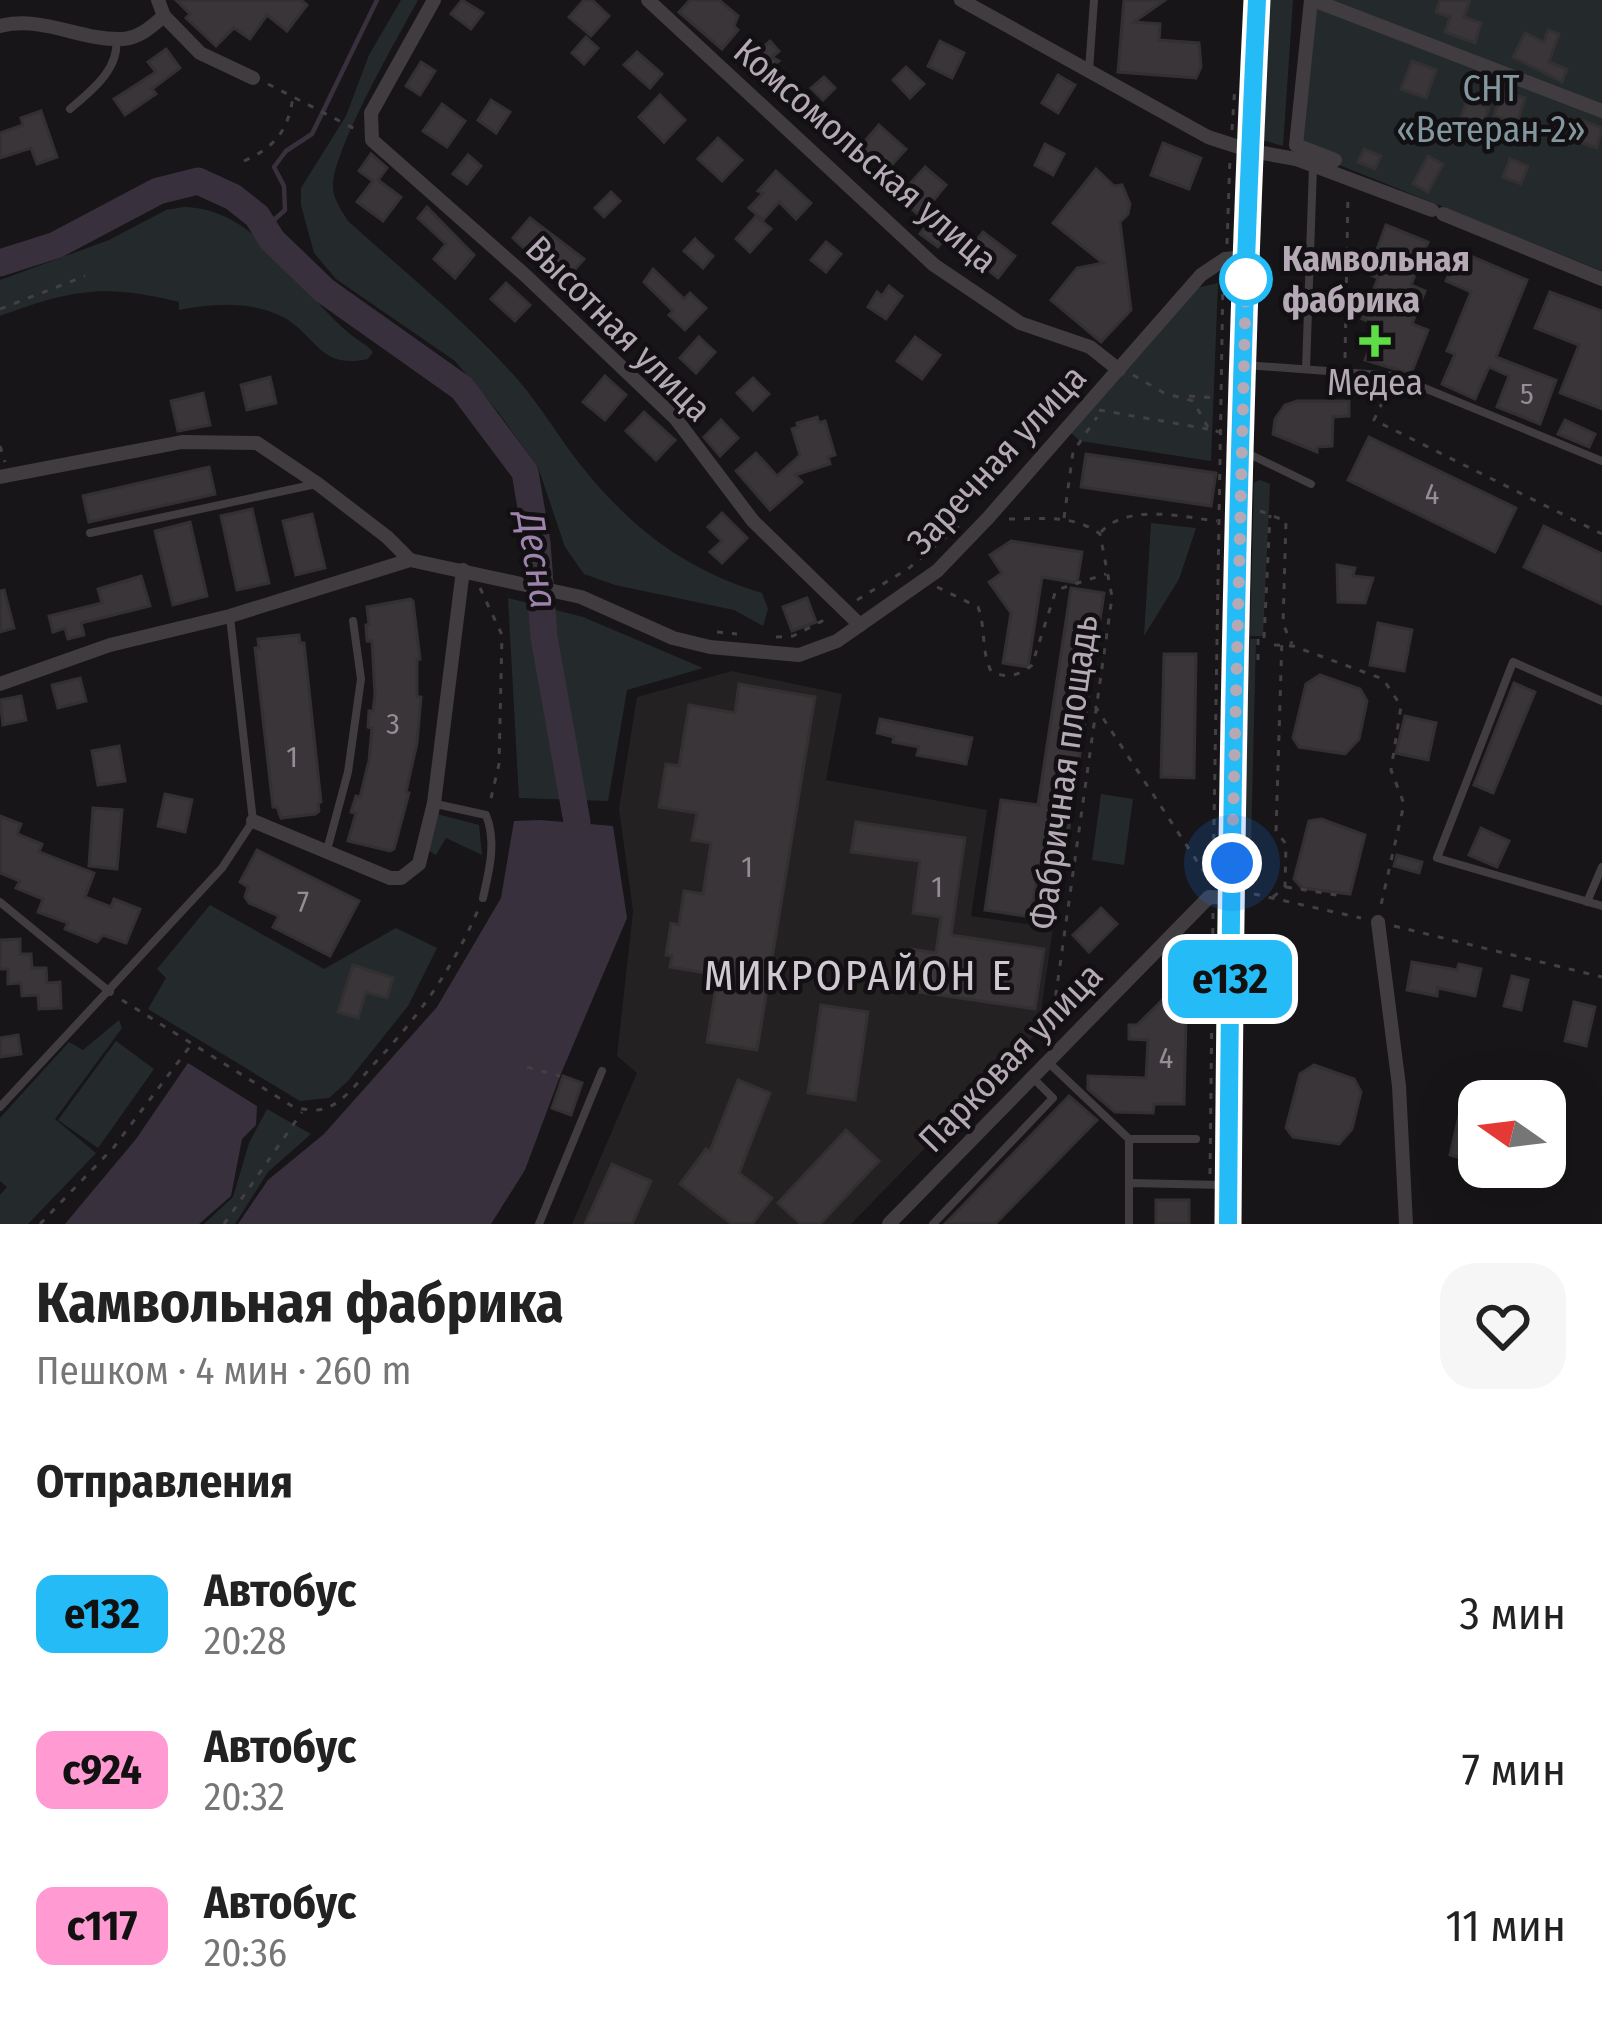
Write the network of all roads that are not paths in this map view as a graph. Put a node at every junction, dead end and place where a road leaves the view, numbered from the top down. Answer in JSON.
{"nodes":[{"id":1,"x":158,"y":0,"type":"edge"},
{"id":2,"x":434,"y":0,"type":"edge"},
{"id":3,"x":648,"y":0,"type":"edge"},
{"id":4,"x":961,"y":0,"type":"edge"},
{"id":5,"x":1094,"y":0,"type":"edge"},
{"id":6,"x":1257,"y":0,"type":"edge"},
{"id":7,"x":1312,"y":0,"type":"edge"},
{"id":8,"x":164,"y":16,"type":"junction"},
{"id":9,"x":0,"y":26,"type":"edge"},
{"id":10,"x":116,"y":38,"type":"junction"},
{"id":11,"x":1088,"y":71,"type":"junction"},
{"id":12,"x":253,"y":78,"type":"road end"},
{"id":13,"x":70,"y":109,"type":"dead end"},
{"id":14,"x":1602,"y":111,"type":"edge"},
{"id":15,"x":1241,"y":148,"type":"junction"},
{"id":16,"x":1335,"y":160,"type":"dead end"},
{"id":17,"x":1313,"y":165,"type":"junction"},
{"id":18,"x":1236,"y":258,"type":"junction"},
{"id":19,"x":1602,"y":279,"type":"edge"},
{"id":20,"x":1244,"y":364,"type":"junction"},
{"id":21,"x":1306,"y":369,"type":"junction"},
{"id":22,"x":1119,"y":370,"type":"junction"},
{"id":23,"x":1242,"y":451,"type":"junction"},
{"id":24,"x":1602,"y":461,"type":"edge"},
{"id":25,"x":0,"y":477,"type":"edge"},
{"id":26,"x":318,"y":484,"type":"junction"},
{"id":27,"x":1311,"y":484,"type":"dead end"},
{"id":28,"x":91,"y":533,"type":"dead end"},
{"id":29,"x":410,"y":560,"type":"junction"},
{"id":30,"x":463,"y":570,"type":"junction"},
{"id":31,"x":230,"y":616,"type":"junction"},
{"id":32,"x":353,"y":620,"type":"dead end"},
{"id":33,"x":860,"y":625,"type":"junction"},
{"id":34,"x":0,"y":683,"type":"edge"},
{"id":35,"x":1602,"y":700,"type":"edge"},
{"id":36,"x":434,"y":803,"type":"junction"},
{"id":37,"x":253,"y":820,"type":"junction"},
{"id":38,"x":327,"y":851,"type":"junction"},
{"id":39,"x":1602,"y":867,"type":"edge"},
{"id":40,"x":483,"y":898,"type":"road end"},
{"id":41,"x":0,"y":902,"type":"edge"},
{"id":42,"x":1587,"y":902,"type":"junction"},
{"id":43,"x":1222,"y":905,"type":"junction"},
{"id":44,"x":1602,"y":906,"type":"edge"},
{"id":45,"x":1378,"y":922,"type":"road end"},
{"id":46,"x":110,"y":992,"type":"junction"},
{"id":47,"x":1047,"y":1061,"type":"junction"},
{"id":48,"x":602,"y":1071,"type":"dead end"},
{"id":49,"x":1032,"y":1077,"type":"junction"},
{"id":50,"x":0,"y":1107,"type":"edge"},
{"id":51,"x":1130,"y":1139,"type":"junction"},
{"id":52,"x":1196,"y":1139,"type":"dead end"},
{"id":53,"x":1129,"y":1183,"type":"junction"},
{"id":54,"x":1219,"y":1184,"type":"junction"},
{"id":55,"x":539,"y":1224,"type":"edge"},
{"id":56,"x":889,"y":1224,"type":"edge"},
{"id":57,"x":933,"y":1224,"type":"edge"},
{"id":58,"x":1129,"y":1224,"type":"edge"},
{"id":59,"x":1228,"y":1224,"type":"edge"},
{"id":60,"x":1406,"y":1224,"type":"edge"}],
"edges":[{"from":1,"to":8,"type":"street"},
{"from":2,"to":33,"type":"street","name":"Высотная улица"},
{"from":3,"to":22,"type":"street","name":"Комсомольская улица"},
{"from":4,"to":11,"type":"street"},
{"from":5,"to":11,"type":"lane"},
{"from":6,"to":15,"type":"main road"},
{"from":7,"to":14,"type":"street"},
{"from":7,"to":16,"type":"street"},
{"from":8,"to":10,"type":"street"},
{"from":8,"to":12,"type":"street"},
{"from":9,"to":10,"type":"street"},
{"from":10,"to":13,"type":"lane"},
{"from":11,"to":15,"type":"street"},
{"from":15,"to":17,"type":"street"},
{"from":15,"to":18,"type":"main road"},
{"from":17,"to":19,"type":"street"},
{"from":17,"to":21,"type":"lane"},
{"from":18,"to":20,"type":"main road"},
{"from":18,"to":22,"type":"street","name":"Заречная улица"},
{"from":20,"to":21,"type":"lane"},
{"from":20,"to":23,"type":"main road"},
{"from":21,"to":24,"type":"lane"},
{"from":22,"to":33,"type":"street","name":"Заречная улица"},
{"from":23,"to":27,"type":"lane"},
{"from":23,"to":43,"type":"main road"},
{"from":25,"to":26,"type":"street"},
{"from":26,"to":28,"type":"lane"},
{"from":26,"to":29,"type":"street"},
{"from":29,"to":30,"type":"street","name":"Заречная улица"},
{"from":29,"to":31,"type":"street","name":"Заречная улица"},
{"from":30,"to":33,"type":"street","name":"Заречная улица"},
{"from":30,"to":36,"type":"street"},
{"from":31,"to":34,"type":"street","name":"Заречная улица"},
{"from":31,"to":37,"type":"lane"},
{"from":32,"to":38,"type":"lane"},
{"from":35,"to":42,"type":"lane"},
{"from":36,"to":38,"type":"street"},
{"from":36,"to":40,"type":"lane"},
{"from":37,"to":38,"type":"street"},
{"from":37,"to":46,"type":"lane"},
{"from":39,"to":42,"type":"lane"},
{"from":41,"to":46,"type":"lane"},
{"from":42,"to":44,"type":"lane"},
{"from":43,"to":47,"type":"street","name":"Парковая улица"},
{"from":43,"to":54,"type":"main road"},
{"from":45,"to":60,"type":"street"},
{"from":46,"to":50,"type":"lane"},
{"from":47,"to":49,"type":"street","name":"Парковая улица"},
{"from":47,"to":51,"type":"lane"},
{"from":48,"to":55,"type":"lane"},
{"from":49,"to":56,"type":"street","name":"Парковая улица"},
{"from":49,"to":57,"type":"lane"},
{"from":51,"to":52,"type":"lane"},
{"from":51,"to":53,"type":"lane"},
{"from":53,"to":54,"type":"lane"},
{"from":53,"to":58,"type":"lane"},
{"from":54,"to":59,"type":"main road"}]}
